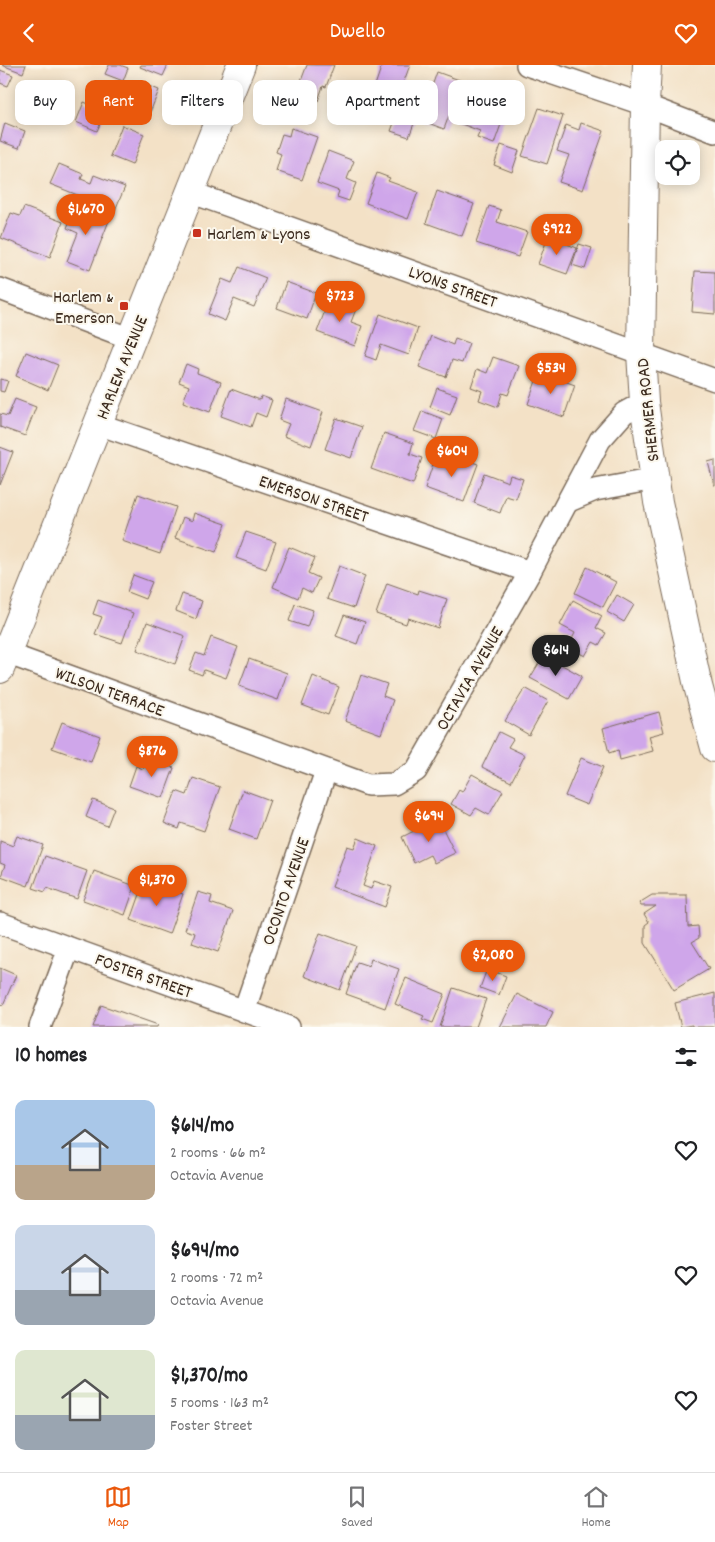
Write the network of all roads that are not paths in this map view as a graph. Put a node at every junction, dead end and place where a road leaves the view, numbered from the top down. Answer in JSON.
{"nodes":[{"id":1,"x":241,"y":65,"type":"edge"},
{"id":2,"x":527,"y":65,"type":"edge"},
{"id":3,"x":647,"y":65,"type":"edge"},
{"id":4,"x":645,"y":105,"type":"junction"},
{"id":5,"x":715,"y":132,"type":"edge"},
{"id":6,"x":190,"y":193,"type":"junction"},
{"id":7,"x":0,"y":289,"type":"edge"},
{"id":8,"x":132,"y":339,"type":"junction"},
{"id":9,"x":641,"y":353,"type":"junction"},
{"id":10,"x":715,"y":380,"type":"edge"},
{"id":11,"x":644,"y":402,"type":"junction"},
{"id":12,"x":98,"y":424,"type":"junction"},
{"id":13,"x":655,"y":479,"type":"junction"},
{"id":14,"x":569,"y":501,"type":"junction"},
{"id":15,"x":530,"y":572,"type":"junction"},
{"id":16,"x":3,"y":661,"type":"edge"},
{"id":17,"x":715,"y":748,"type":"edge"},
{"id":18,"x":326,"y":771,"type":"junction"},
{"id":19,"x":0,"y":923,"type":"edge"},
{"id":20,"x":69,"y":948,"type":"junction"},
{"id":21,"x":244,"y":1011,"type":"junction"},
{"id":22,"x":40,"y":1027,"type":"edge"},
{"id":23,"x":288,"y":1027,"type":"edge"}],
"edges":[{"from":1,"to":6,"type":"main road","name":"HARLEM AVENUE"},
{"from":2,"to":4,"type":"street"},
{"from":3,"to":4,"type":"main road","name":"SHERMER ROAD"},
{"from":4,"to":5,"type":"street"},
{"from":4,"to":9,"type":"main road","name":"SHERMER ROAD"},
{"from":6,"to":8,"type":"main road","name":"HARLEM AVENUE"},
{"from":6,"to":9,"type":"street","name":"LYONS STREET"},
{"from":7,"to":8,"type":"street"},
{"from":8,"to":12,"type":"main road","name":"HARLEM AVENUE"},
{"from":9,"to":10,"type":"street","name":"LYONS STREET"},
{"from":9,"to":11,"type":"main road","name":"SHERMER ROAD"},
{"from":11,"to":13,"type":"main road","name":"SHERMER ROAD"},
{"from":11,"to":14,"type":"street","name":"OCTAVIA AVENUE"},
{"from":12,"to":15,"type":"street","name":"EMERSON STREET"},
{"from":12,"to":16,"type":"main road","name":"HARLEM AVENUE"},
{"from":13,"to":14,"type":"street"},
{"from":13,"to":17,"type":"main road","name":"SHERMER ROAD"},
{"from":14,"to":15,"type":"street","name":"OCTAVIA AVENUE"},
{"from":15,"to":18,"type":"street","name":"OCTAVIA AVENUE"},
{"from":16,"to":18,"type":"street","name":"WILSON TERRACE"},
{"from":18,"to":21,"type":"street","name":"OCONTO AVENUE"},
{"from":19,"to":20,"type":"street","name":"FOSTER STREET"},
{"from":20,"to":21,"type":"street","name":"FOSTER STREET"},
{"from":20,"to":22,"type":"street"},
{"from":21,"to":23,"type":"street","name":"FOSTER STREET"}]}
